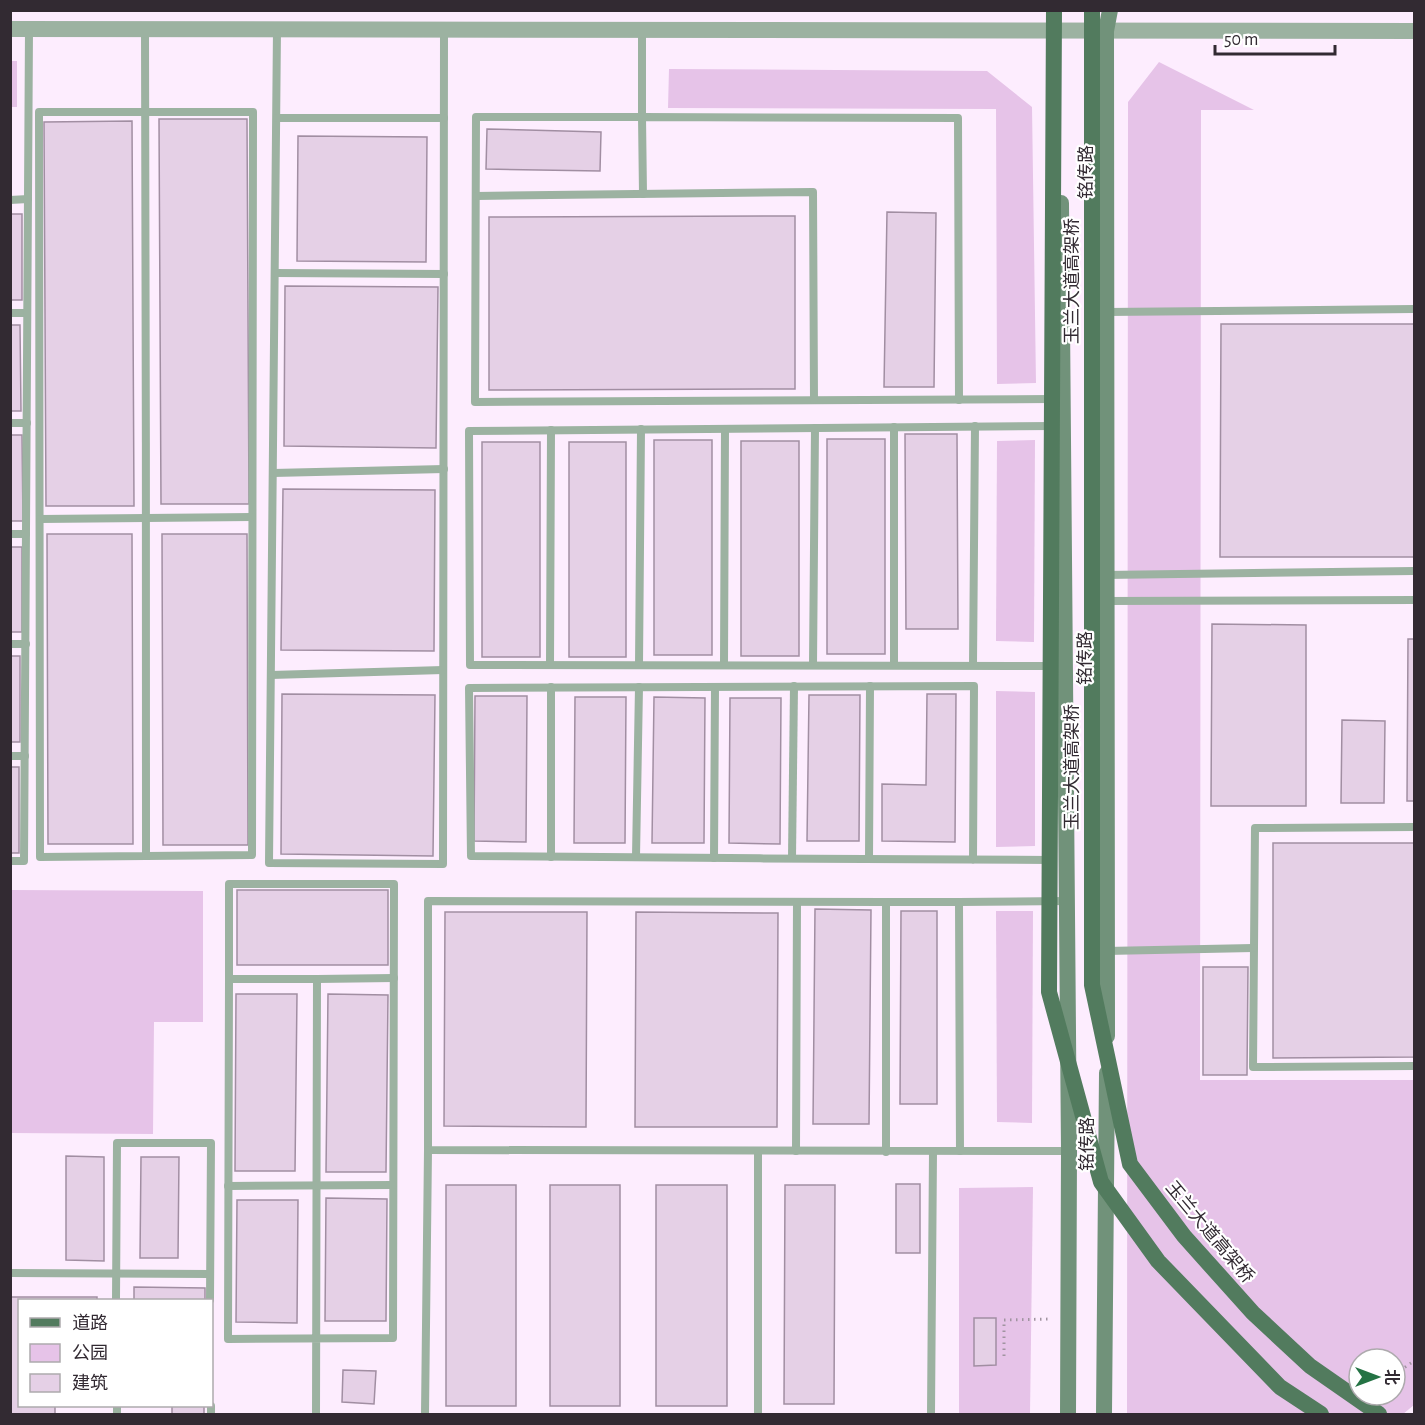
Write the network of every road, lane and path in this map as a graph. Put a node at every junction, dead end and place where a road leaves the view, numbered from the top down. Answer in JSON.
{"nodes":[{"id":1,"x":1055,"y":10,"type":"edge"},
{"id":2,"x":1092,"y":10,"type":"edge"},
{"id":3,"x":1110,"y":10,"type":"edge"},
{"id":4,"x":10,"y":29,"type":"edge"},
{"id":5,"x":29,"y":29,"type":"junction"},
{"id":6,"x":145,"y":29,"type":"junction"},
{"id":7,"x":277,"y":29,"type":"junction"},
{"id":8,"x":444,"y":29,"type":"junction"},
{"id":9,"x":642,"y":30,"type":"junction"},
{"id":10,"x":1059,"y":30,"type":"junction"},
{"id":11,"x":1414,"y":31,"type":"edge"},
{"id":12,"x":1106,"y":32,"type":"junction"},
{"id":13,"x":145,"y":112,"type":"junction"},
{"id":14,"x":642,"y":117,"type":"junction"},
{"id":15,"x":277,"y":118,"type":"junction"},
{"id":16,"x":444,"y":118,"type":"junction"},
{"id":17,"x":643,"y":194,"type":"junction"},
{"id":18,"x":476,"y":196,"type":"junction"},
{"id":19,"x":28,"y":199,"type":"junction"},
{"id":20,"x":10,"y":200,"type":"edge"},
{"id":21,"x":275,"y":273,"type":"junction"},
{"id":22,"x":444,"y":274,"type":"junction"},
{"id":23,"x":1414,"y":309,"type":"edge"},
{"id":24,"x":1105,"y":312,"type":"junction"},
{"id":25,"x":10,"y":313,"type":"edge"},
{"id":26,"x":27,"y":313,"type":"junction"},
{"id":27,"x":1063,"y":399,"type":"junction"},
{"id":28,"x":814,"y":400,"type":"junction"},
{"id":29,"x":959,"y":400,"type":"junction"},
{"id":30,"x":10,"y":423,"type":"edge"},
{"id":31,"x":27,"y":423,"type":"junction"},
{"id":32,"x":975,"y":426,"type":"junction"},
{"id":33,"x":1063,"y":426,"type":"junction"},
{"id":34,"x":894,"y":427,"type":"junction"},
{"id":35,"x":815,"y":428,"type":"junction"},
{"id":36,"x":641,"y":429,"type":"junction"},
{"id":37,"x":725,"y":429,"type":"junction"},
{"id":38,"x":551,"y":430,"type":"junction"},
{"id":39,"x":444,"y":469,"type":"junction"},
{"id":40,"x":273,"y":473,"type":"junction"},
{"id":41,"x":146,"y":517,"type":"junction"},
{"id":42,"x":252,"y":517,"type":"junction"},
{"id":43,"x":40,"y":519,"type":"junction"},
{"id":44,"x":10,"y":534,"type":"edge"},
{"id":45,"x":26,"y":534,"type":"junction"},
{"id":46,"x":1414,"y":571,"type":"edge"},
{"id":47,"x":1105,"y":575,"type":"junction"},
{"id":48,"x":1414,"y":600,"type":"edge"},
{"id":49,"x":1105,"y":601,"type":"junction"},
{"id":50,"x":10,"y":644,"type":"edge"},
{"id":51,"x":26,"y":644,"type":"junction"},
{"id":52,"x":550,"y":665,"type":"junction"},
{"id":53,"x":639,"y":665,"type":"junction"},
{"id":54,"x":724,"y":665,"type":"junction"},
{"id":55,"x":813,"y":665,"type":"junction"},
{"id":56,"x":894,"y":665,"type":"junction"},
{"id":57,"x":973,"y":665,"type":"junction"},
{"id":58,"x":1065,"y":666,"type":"junction"},
{"id":59,"x":443,"y":670,"type":"junction"},
{"id":60,"x":271,"y":675,"type":"junction"},
{"id":61,"x":794,"y":686,"type":"junction"},
{"id":62,"x":870,"y":686,"type":"junction"},
{"id":63,"x":551,"y":687,"type":"junction"},
{"id":64,"x":639,"y":687,"type":"junction"},
{"id":65,"x":715,"y":687,"type":"junction"},
{"id":66,"x":10,"y":756,"type":"edge"},
{"id":67,"x":25,"y":756,"type":"junction"},
{"id":68,"x":1414,"y":827,"type":"edge"},
{"id":69,"x":146,"y":855,"type":"junction"},
{"id":70,"x":551,"y":857,"type":"junction"},
{"id":71,"x":636,"y":857,"type":"junction"},
{"id":72,"x":714,"y":858,"type":"junction"},
{"id":73,"x":792,"y":858,"type":"junction"},
{"id":74,"x":869,"y":859,"type":"junction"},
{"id":75,"x":973,"y":860,"type":"junction"},
{"id":76,"x":1067,"y":860,"type":"junction"},
{"id":77,"x":10,"y":861,"type":"edge"},
{"id":78,"x":1067,"y":901,"type":"junction"},
{"id":79,"x":796,"y":902,"type":"junction"},
{"id":80,"x":886,"y":902,"type":"junction"},
{"id":81,"x":959,"y":902,"type":"junction"},
{"id":82,"x":1253,"y":948,"type":"junction"},
{"id":83,"x":1106,"y":951,"type":"junction"},
{"id":84,"x":394,"y":978,"type":"junction"},
{"id":85,"x":229,"y":979,"type":"junction"},
{"id":86,"x":317,"y":979,"type":"junction"},
{"id":87,"x":1414,"y":1066,"type":"edge"},
{"id":88,"x":428,"y":1150,"type":"junction"},
{"id":89,"x":758,"y":1151,"type":"junction"},
{"id":90,"x":796,"y":1151,"type":"junction"},
{"id":91,"x":933,"y":1151,"type":"junction"},
{"id":92,"x":960,"y":1151,"type":"junction"},
{"id":93,"x":1070,"y":1151,"type":"junction"},
{"id":94,"x":886,"y":1152,"type":"junction"},
{"id":95,"x":393,"y":1185,"type":"junction"},
{"id":96,"x":228,"y":1186,"type":"junction"},
{"id":97,"x":316,"y":1186,"type":"junction"},
{"id":98,"x":10,"y":1273,"type":"edge"},
{"id":99,"x":116,"y":1273,"type":"junction"},
{"id":100,"x":210,"y":1274,"type":"junction"},
{"id":101,"x":117,"y":1299,"type":"edge"},
{"id":102,"x":210,"y":1299,"type":"edge"},
{"id":103,"x":1069,"y":1318,"type":"junction"},
{"id":104,"x":316,"y":1338,"type":"junction"},
{"id":105,"x":1004,"y":1356,"type":"dead end"},
{"id":106,"x":316,"y":1414,"type":"edge"},
{"id":107,"x":425,"y":1414,"type":"edge"},
{"id":108,"x":758,"y":1414,"type":"edge"},
{"id":109,"x":931,"y":1414,"type":"edge"},
{"id":110,"x":1068,"y":1414,"type":"edge"},
{"id":111,"x":1104,"y":1414,"type":"edge"},
{"id":112,"x":1321,"y":1414,"type":"edge"},
{"id":113,"x":1380,"y":1414,"type":"edge"}],
"edges":[{"from":1,"to":10,"type":"main road","name":"铭传路"},
{"from":1,"to":112,"type":"main road","name":"玉兰大道高架桥"},
{"from":2,"to":113,"type":"main road","name":"玉兰大道高架桥"},
{"from":3,"to":12,"type":"main road","name":"铭传路"},
{"from":4,"to":5,"type":"street"},
{"from":5,"to":6,"type":"street"},
{"from":5,"to":19,"type":"lane"},
{"from":6,"to":7,"type":"street"},
{"from":6,"to":13,"type":"lane"},
{"from":7,"to":8,"type":"street"},
{"from":7,"to":15,"type":"lane"},
{"from":8,"to":9,"type":"street"},
{"from":8,"to":16,"type":"lane"},
{"from":9,"to":10,"type":"street"},
{"from":9,"to":14,"type":"lane"},
{"from":10,"to":12,"type":"street"},
{"from":10,"to":27,"type":"main road","name":"铭传路"},
{"from":11,"to":12,"type":"street"},
{"from":12,"to":24,"type":"main road","name":"铭传路"},
{"from":13,"to":41,"type":"lane"},
{"from":13,"to":42,"type":"lane"},
{"from":13,"to":43,"type":"lane"},
{"from":14,"to":17,"type":"lane"},
{"from":14,"to":18,"type":"lane"},
{"from":14,"to":29,"type":"lane"},
{"from":15,"to":16,"type":"lane"},
{"from":15,"to":21,"type":"lane"},
{"from":16,"to":22,"type":"lane"},
{"from":17,"to":18,"type":"lane"},
{"from":17,"to":28,"type":"lane"},
{"from":18,"to":28,"type":"lane"},
{"from":19,"to":20,"type":"lane"},
{"from":19,"to":26,"type":"lane"},
{"from":21,"to":22,"type":"lane"},
{"from":21,"to":40,"type":"lane"},
{"from":22,"to":39,"type":"lane"},
{"from":23,"to":24,"type":"lane"},
{"from":24,"to":47,"type":"main road","name":"铭传路"},
{"from":25,"to":26,"type":"lane"},
{"from":26,"to":31,"type":"lane"},
{"from":27,"to":29,"type":"lane"},
{"from":27,"to":33,"type":"main road","name":"铭传路"},
{"from":28,"to":29,"type":"lane"},
{"from":30,"to":31,"type":"lane"},
{"from":31,"to":45,"type":"lane"},
{"from":32,"to":33,"type":"lane"},
{"from":32,"to":34,"type":"lane"},
{"from":32,"to":57,"type":"lane"},
{"from":33,"to":58,"type":"main road","name":"铭传路"},
{"from":34,"to":35,"type":"lane"},
{"from":34,"to":56,"type":"lane"},
{"from":35,"to":37,"type":"lane"},
{"from":35,"to":55,"type":"lane"},
{"from":36,"to":37,"type":"lane"},
{"from":36,"to":38,"type":"lane"},
{"from":36,"to":53,"type":"lane"},
{"from":37,"to":54,"type":"lane"},
{"from":38,"to":52,"type":"lane"},
{"from":38,"to":52,"type":"lane"},
{"from":39,"to":40,"type":"lane"},
{"from":39,"to":59,"type":"lane"},
{"from":40,"to":60,"type":"lane"},
{"from":41,"to":42,"type":"lane"},
{"from":41,"to":43,"type":"lane"},
{"from":41,"to":69,"type":"lane"},
{"from":42,"to":69,"type":"lane"},
{"from":43,"to":69,"type":"lane"},
{"from":44,"to":45,"type":"lane"},
{"from":45,"to":51,"type":"lane"},
{"from":46,"to":47,"type":"lane"},
{"from":47,"to":49,"type":"main road","name":"铭传路"},
{"from":48,"to":49,"type":"lane"},
{"from":49,"to":83,"type":"main road","name":"铭传路"},
{"from":50,"to":51,"type":"lane"},
{"from":51,"to":67,"type":"lane"},
{"from":52,"to":53,"type":"lane"},
{"from":53,"to":54,"type":"lane"},
{"from":54,"to":55,"type":"lane"},
{"from":55,"to":56,"type":"lane"},
{"from":56,"to":57,"type":"lane"},
{"from":57,"to":58,"type":"lane"},
{"from":58,"to":76,"type":"main road","name":"铭传路"},
{"from":59,"to":60,"type":"lane"},
{"from":59,"to":60,"type":"lane"},
{"from":61,"to":62,"type":"lane"},
{"from":61,"to":65,"type":"lane"},
{"from":61,"to":73,"type":"lane"},
{"from":62,"to":74,"type":"lane"},
{"from":62,"to":75,"type":"lane"},
{"from":63,"to":64,"type":"lane"},
{"from":63,"to":70,"type":"lane"},
{"from":63,"to":70,"type":"lane"},
{"from":64,"to":65,"type":"lane"},
{"from":64,"to":71,"type":"lane"},
{"from":65,"to":72,"type":"lane"},
{"from":66,"to":67,"type":"lane"},
{"from":67,"to":77,"type":"lane"},
{"from":68,"to":82,"type":"lane"},
{"from":70,"to":71,"type":"lane"},
{"from":71,"to":72,"type":"lane"},
{"from":72,"to":73,"type":"lane"},
{"from":73,"to":74,"type":"lane"},
{"from":74,"to":75,"type":"lane"},
{"from":75,"to":76,"type":"lane"},
{"from":76,"to":78,"type":"main road","name":"铭传路"},
{"from":78,"to":81,"type":"lane"},
{"from":78,"to":93,"type":"main road","name":"铭传路"},
{"from":79,"to":80,"type":"lane"},
{"from":79,"to":88,"type":"lane"},
{"from":79,"to":90,"type":"lane"},
{"from":80,"to":81,"type":"lane"},
{"from":80,"to":94,"type":"lane"},
{"from":81,"to":92,"type":"lane"},
{"from":82,"to":83,"type":"lane"},
{"from":82,"to":87,"type":"lane"},
{"from":83,"to":111,"type":"main road","name":"铭传路"},
{"from":84,"to":85,"type":"lane"},
{"from":84,"to":86,"type":"lane"},
{"from":84,"to":95,"type":"lane"},
{"from":85,"to":86,"type":"lane"},
{"from":85,"to":96,"type":"lane"},
{"from":86,"to":97,"type":"lane"},
{"from":88,"to":89,"type":"lane"},
{"from":88,"to":107,"type":"lane"},
{"from":89,"to":90,"type":"lane"},
{"from":89,"to":108,"type":"lane"},
{"from":90,"to":94,"type":"lane"},
{"from":91,"to":92,"type":"lane"},
{"from":91,"to":94,"type":"lane"},
{"from":91,"to":109,"type":"lane"},
{"from":92,"to":93,"type":"lane"},
{"from":93,"to":103,"type":"main road","name":"铭传路"},
{"from":95,"to":97,"type":"lane"},
{"from":95,"to":104,"type":"lane"},
{"from":96,"to":97,"type":"lane"},
{"from":96,"to":104,"type":"lane"},
{"from":97,"to":104,"type":"lane"},
{"from":98,"to":99,"type":"lane"},
{"from":99,"to":100,"type":"lane"},
{"from":99,"to":100,"type":"lane"},
{"from":99,"to":101,"type":"lane"},
{"from":100,"to":102,"type":"lane"},
{"from":103,"to":105,"type":"path"},
{"from":103,"to":110,"type":"main road","name":"铭传路"},
{"from":104,"to":106,"type":"lane"}]}
